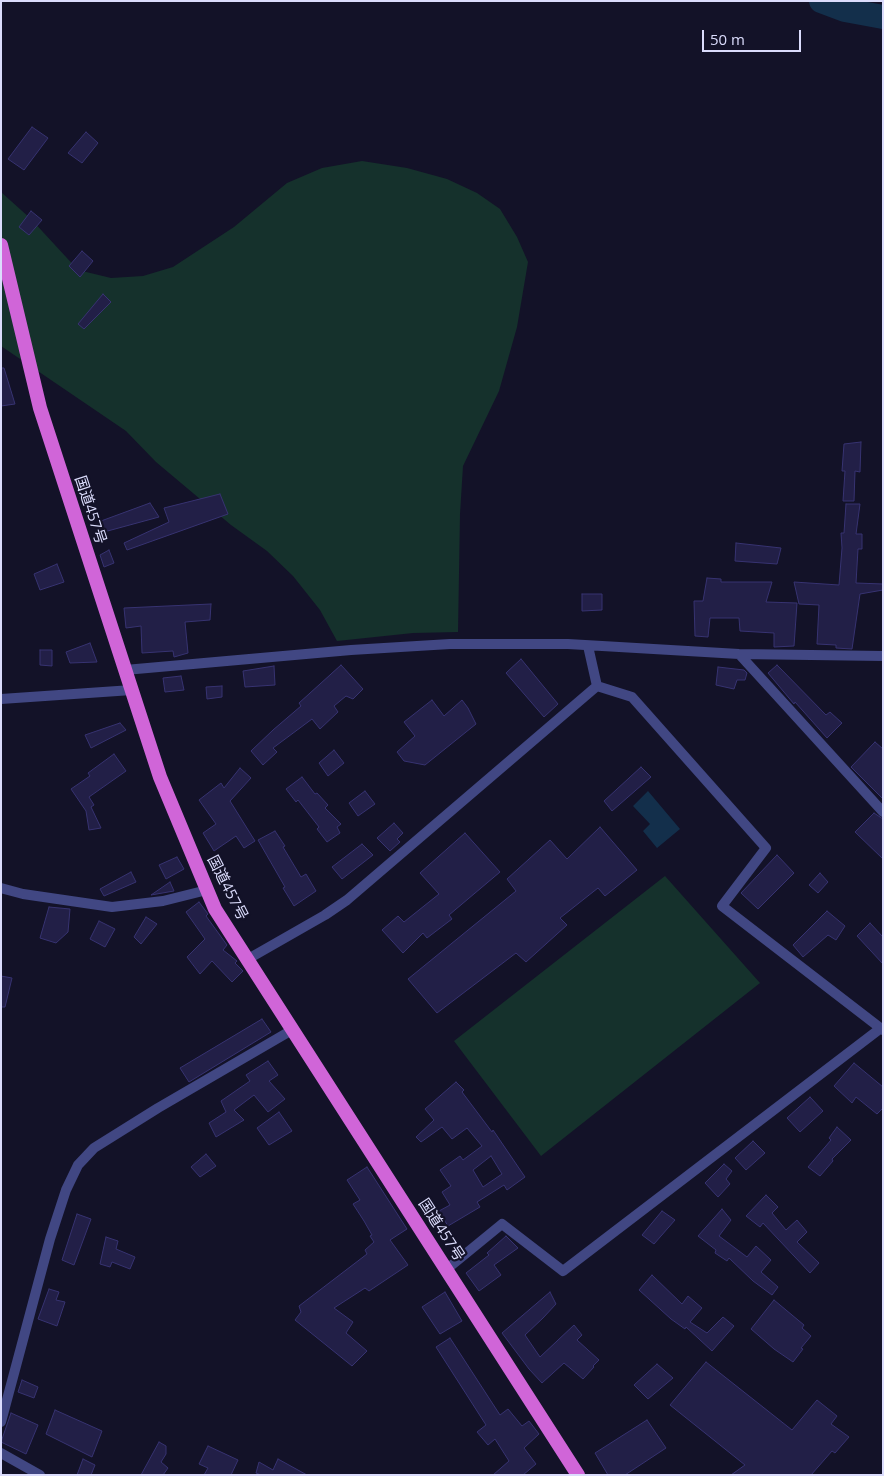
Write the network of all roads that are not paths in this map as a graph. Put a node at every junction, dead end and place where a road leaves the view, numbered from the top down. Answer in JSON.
{"nodes":[{"id":1,"x":1,"y":245,"type":"edge"},
{"id":2,"x":588,"y":646,"type":"junction"},
{"id":3,"x":739,"y":654,"type":"junction"},
{"id":4,"x":883,"y":656,"type":"edge"},
{"id":5,"x":125,"y":670,"type":"junction"},
{"id":6,"x":597,"y":686,"type":"junction"},
{"id":7,"x":132,"y":690,"type":"junction"},
{"id":8,"x":1,"y":699,"type":"edge"},
{"id":9,"x":883,"y":812,"type":"edge"},
{"id":10,"x":1,"y":888,"type":"edge"},
{"id":11,"x":207,"y":890,"type":"junction"},
{"id":12,"x":248,"y":959,"type":"junction"},
{"id":13,"x":882,"y":1029,"type":"edge"},
{"id":14,"x":292,"y":1030,"type":"junction"},
{"id":15,"x":447,"y":1269,"type":"junction"},
{"id":16,"x":1,"y":1422,"type":"edge"},
{"id":17,"x":1,"y":1453,"type":"edge"},
{"id":18,"x":40,"y":1475,"type":"edge"},
{"id":19,"x":578,"y":1475,"type":"edge"}],
"edges":[{"from":1,"to":5,"type":"highway","name":"国道457号"},
{"from":2,"to":3,"type":"street"},
{"from":2,"to":5,"type":"street"},
{"from":2,"to":6,"type":"street"},
{"from":3,"to":4,"type":"street"},
{"from":3,"to":9,"type":"street"},
{"from":5,"to":7,"type":"highway","name":"国道457号"},
{"from":6,"to":12,"type":"street"},
{"from":6,"to":13,"type":"street"},
{"from":7,"to":8,"type":"street"},
{"from":7,"to":11,"type":"highway","name":"国道457号"},
{"from":10,"to":11,"type":"street"},
{"from":11,"to":12,"type":"highway","name":"国道457号"},
{"from":12,"to":14,"type":"highway","name":"国道457号"},
{"from":13,"to":15,"type":"street"},
{"from":14,"to":15,"type":"highway","name":"国道457号"},
{"from":14,"to":16,"type":"street"},
{"from":15,"to":19,"type":"highway","name":"国道457号"},
{"from":17,"to":18,"type":"street"}]}
